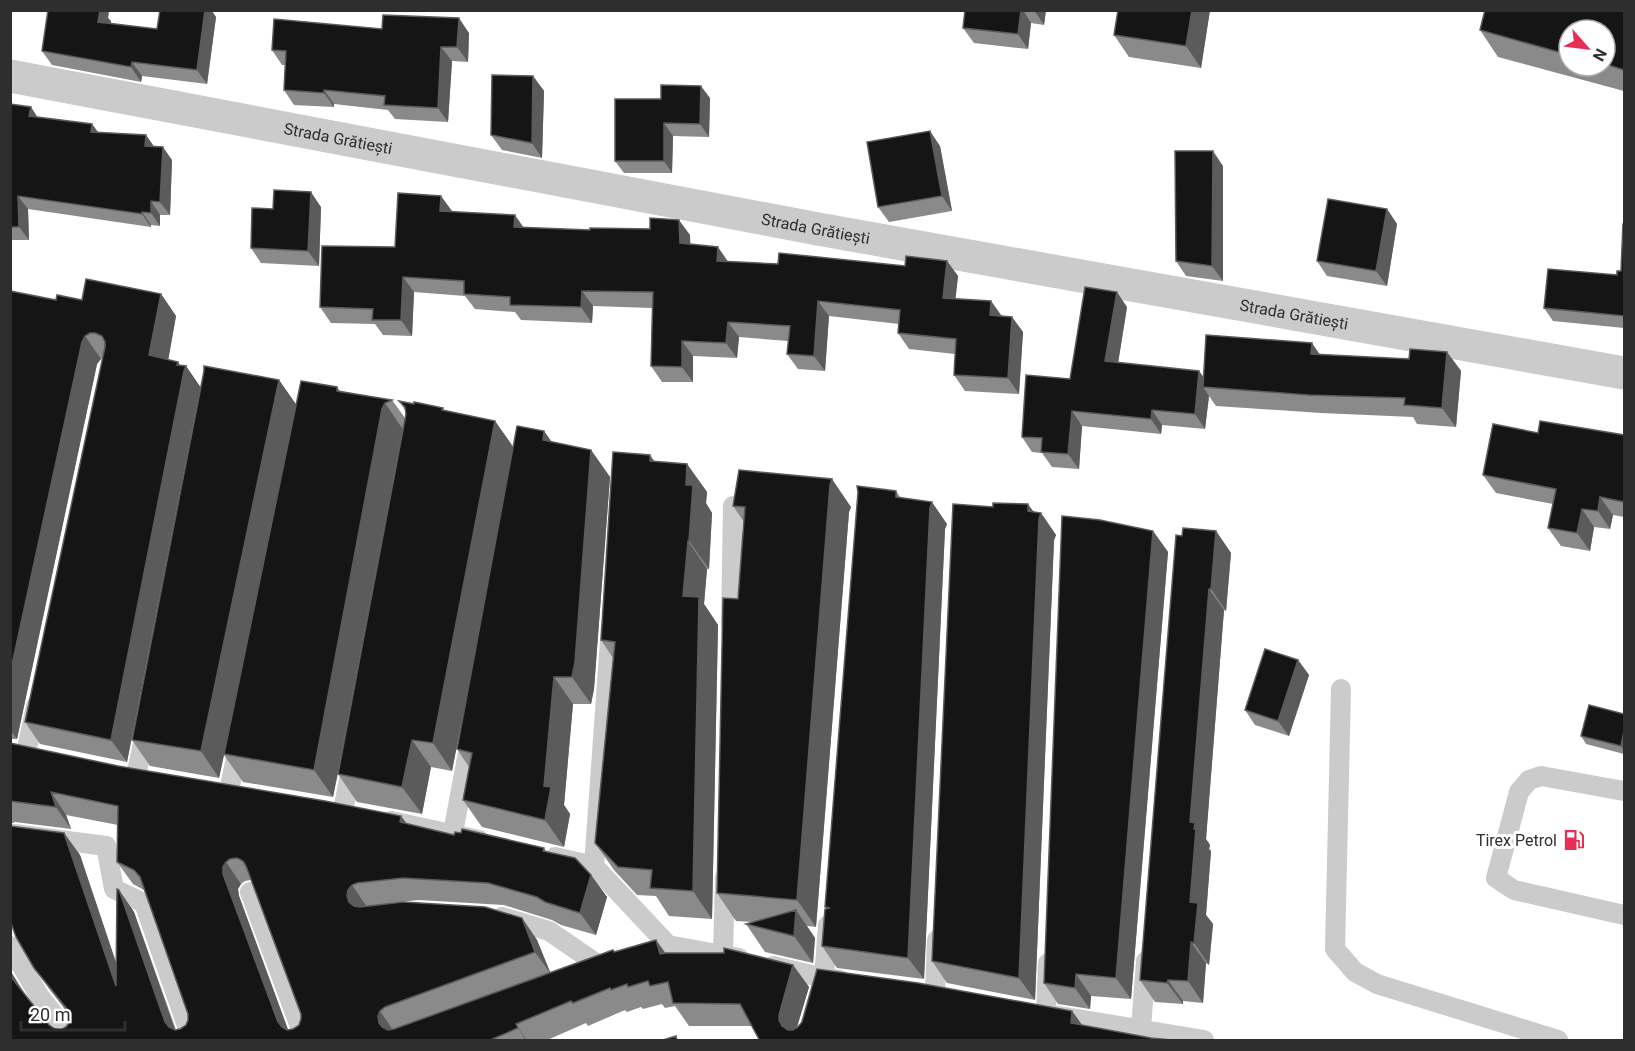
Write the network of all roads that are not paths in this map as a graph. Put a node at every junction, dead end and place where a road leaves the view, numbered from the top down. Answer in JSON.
{"nodes":[{"id":1,"x":10,"y":76,"type":"edge"},
{"id":2,"x":1624,"y":373,"type":"edge"},
{"id":3,"x":733,"y":506,"type":"edge"},
{"id":4,"x":612,"y":610,"type":"edge"},
{"id":5,"x":730,"y":648,"type":"edge"},
{"id":6,"x":41,"y":683,"type":"edge"},
{"id":7,"x":1341,"y":690,"type":"dead end"},
{"id":8,"x":150,"y":707,"type":"edge"},
{"id":9,"x":474,"y":718,"type":"edge"},
{"id":10,"x":243,"y":722,"type":"edge"},
{"id":11,"x":356,"y":741,"type":"edge"},
{"id":12,"x":18,"y":752,"type":"edge"},
{"id":13,"x":48,"y":758,"type":"edge"},
{"id":14,"x":114,"y":771,"type":"edge"},
{"id":15,"x":136,"y":776,"type":"junction"},
{"id":16,"x":159,"y":780,"type":"edge"},
{"id":17,"x":206,"y":787,"type":"edge"},
{"id":18,"x":229,"y":791,"type":"junction"},
{"id":19,"x":1624,"y":791,"type":"edge"},
{"id":20,"x":252,"y":795,"type":"edge"},
{"id":21,"x":320,"y":807,"type":"edge"},
{"id":22,"x":343,"y":811,"type":"junction"},
{"id":23,"x":453,"y":834,"type":"junction"},
{"id":24,"x":10,"y":836,"type":"edge"},
{"id":25,"x":496,"y":843,"type":"edge"},
{"id":26,"x":540,"y":853,"type":"edge"},
{"id":27,"x":726,"y":860,"type":"edge"},
{"id":28,"x":594,"y":866,"type":"junction"},
{"id":29,"x":250,"y":892,"type":"edge"},
{"id":30,"x":830,"y":906,"type":"edge"},
{"id":31,"x":1624,"y":915,"type":"edge"},
{"id":32,"x":482,"y":916,"type":"edge"},
{"id":33,"x":938,"y":922,"type":"edge"},
{"id":34,"x":1049,"y":943,"type":"edge"},
{"id":35,"x":668,"y":945,"type":"junction"},
{"id":36,"x":10,"y":946,"type":"edge"},
{"id":37,"x":1147,"y":946,"type":"edge"},
{"id":38,"x":723,"y":954,"type":"junction"},
{"id":39,"x":603,"y":968,"type":"junction"},
{"id":40,"x":581,"y":976,"type":"edge"},
{"id":41,"x":824,"y":978,"type":"junction"},
{"id":42,"x":857,"y":983,"type":"edge"},
{"id":43,"x":913,"y":990,"type":"edge"},
{"id":44,"x":935,"y":993,"type":"junction"},
{"id":45,"x":957,"y":997,"type":"edge"},
{"id":46,"x":1024,"y":1010,"type":"edge"},
{"id":47,"x":1046,"y":1014,"type":"junction"},
{"id":48,"x":1141,"y":1029,"type":"junction"},
{"id":49,"x":74,"y":1041,"type":"edge"},
{"id":50,"x":192,"y":1041,"type":"edge"},
{"id":51,"x":305,"y":1041,"type":"edge"},
{"id":52,"x":806,"y":1041,"type":"edge"},
{"id":53,"x":1204,"y":1041,"type":"edge"},
{"id":54,"x":1558,"y":1041,"type":"edge"}],
"edges":[{"from":1,"to":2,"type":"street","name":"Strada Grătiești"},
{"from":3,"to":5,"type":"lane"},
{"from":4,"to":28,"type":"lane"},
{"from":6,"to":12,"type":"lane"},
{"from":7,"to":54,"type":"lane"},
{"from":8,"to":15,"type":"lane"},
{"from":9,"to":23,"type":"lane"},
{"from":10,"to":18,"type":"lane"},
{"from":11,"to":22,"type":"lane"},
{"from":12,"to":13,"type":"lane"},
{"from":14,"to":15,"type":"lane"},
{"from":15,"to":16,"type":"lane"},
{"from":17,"to":18,"type":"lane"},
{"from":18,"to":20,"type":"lane"},
{"from":19,"to":31,"type":"lane"},
{"from":21,"to":22,"type":"lane"},
{"from":22,"to":23,"type":"lane"},
{"from":23,"to":25,"type":"lane"},
{"from":24,"to":50,"type":"lane"},
{"from":26,"to":28,"type":"lane"},
{"from":27,"to":38,"type":"lane"},
{"from":28,"to":35,"type":"lane"},
{"from":29,"to":51,"type":"lane"},
{"from":30,"to":41,"type":"lane"},
{"from":32,"to":39,"type":"lane"},
{"from":33,"to":44,"type":"lane"},
{"from":34,"to":47,"type":"lane"},
{"from":35,"to":38,"type":"lane"},
{"from":35,"to":39,"type":"lane"},
{"from":36,"to":49,"type":"lane"},
{"from":37,"to":48,"type":"lane"},
{"from":38,"to":41,"type":"lane"},
{"from":39,"to":40,"type":"lane"},
{"from":41,"to":42,"type":"lane"},
{"from":41,"to":52,"type":"lane"},
{"from":43,"to":44,"type":"lane"},
{"from":44,"to":45,"type":"lane"},
{"from":46,"to":47,"type":"lane"},
{"from":47,"to":48,"type":"lane"},
{"from":48,"to":53,"type":"lane"}]}
